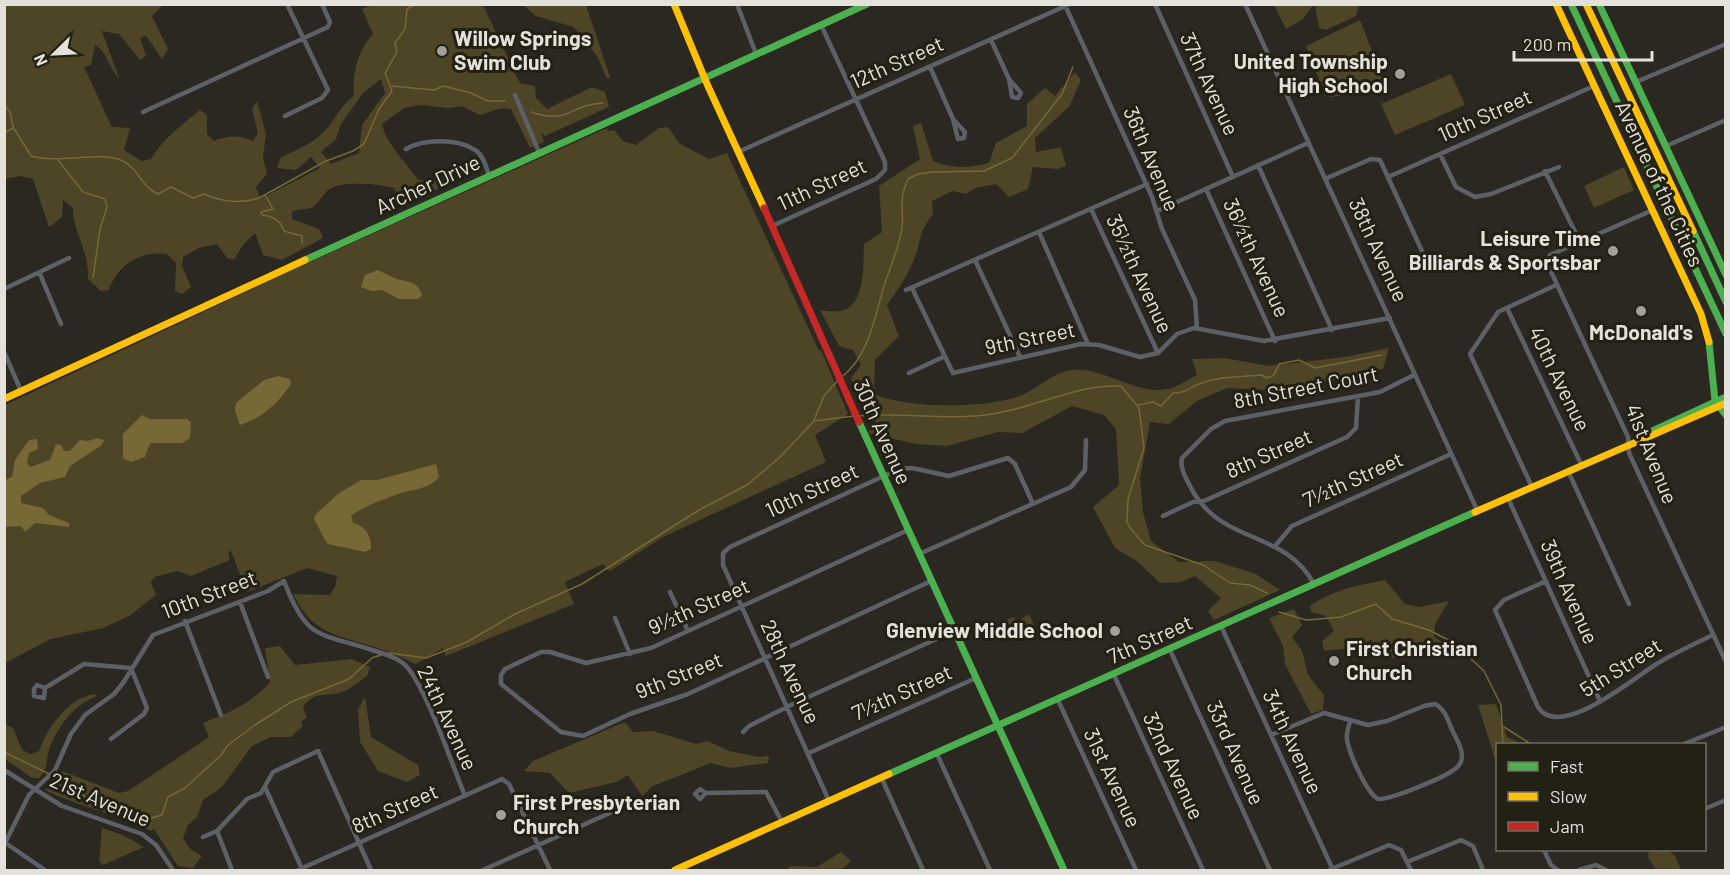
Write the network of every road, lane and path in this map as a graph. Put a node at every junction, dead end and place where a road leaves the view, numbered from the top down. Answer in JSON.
{"nodes":[{"id":1,"x":287,"y":4,"type":"edge"},
{"id":2,"x":322,"y":4,"type":"edge"},
{"id":3,"x":674,"y":4,"type":"edge"},
{"id":4,"x":736,"y":4,"type":"edge"},
{"id":5,"x":867,"y":4,"type":"edge"},
{"id":6,"x":1155,"y":4,"type":"edge"},
{"id":7,"x":1245,"y":4,"type":"edge"},
{"id":8,"x":1556,"y":4,"type":"edge"},
{"id":9,"x":1571,"y":4,"type":"edge"},
{"id":10,"x":1586,"y":4,"type":"edge"},
{"id":11,"x":1599,"y":4,"type":"edge"},
{"id":12,"x":1067,"y":5,"type":"edge"},
{"id":13,"x":822,"y":25,"type":"junction"},
{"id":14,"x":303,"y":38,"type":"junction"},
{"id":15,"x":991,"y":40,"type":"junction"},
{"id":16,"x":1725,"y":44,"type":"edge"},
{"id":17,"x":756,"y":54,"type":"junction"},
{"id":18,"x":930,"y":67,"type":"junction"},
{"id":19,"x":704,"y":77,"type":"junction"},
{"id":20,"x":1009,"y":79,"type":"dead end"},
{"id":21,"x":1636,"y":82,"type":"junction"},
{"id":22,"x":1595,"y":86,"type":"junction"},
{"id":23,"x":515,"y":95,"type":"dead end"},
{"id":24,"x":855,"y":99,"type":"junction"},
{"id":25,"x":142,"y":112,"type":"dead end"},
{"id":26,"x":285,"y":116,"type":"dead end"},
{"id":27,"x":953,"y":119,"type":"dead end"},
{"id":28,"x":1725,"y":120,"type":"edge"},
{"id":29,"x":1308,"y":143,"type":"junction"},
{"id":30,"x":1666,"y":146,"type":"junction"},
{"id":31,"x":406,"y":149,"type":"dead end"},
{"id":32,"x":539,"y":152,"type":"junction"},
{"id":33,"x":738,"y":152,"type":"junction"},
{"id":34,"x":1440,"y":154,"type":"junction"},
{"id":35,"x":1258,"y":165,"type":"junction"},
{"id":36,"x":1559,"y":167,"type":"dead end"},
{"id":37,"x":1545,"y":171,"type":"junction"},
{"id":38,"x":489,"y":175,"type":"junction"},
{"id":39,"x":1233,"y":177,"type":"junction"},
{"id":40,"x":1388,"y":177,"type":"junction"},
{"id":41,"x":1327,"y":178,"type":"junction"},
{"id":42,"x":1147,"y":184,"type":"junction"},
{"id":43,"x":1206,"y":189,"type":"junction"},
{"id":44,"x":1091,"y":209,"type":"junction"},
{"id":45,"x":1653,"y":210,"type":"junction"},
{"id":46,"x":1156,"y":211,"type":"junction"},
{"id":47,"x":772,"y":226,"type":"junction"},
{"id":48,"x":1039,"y":231,"type":"junction"},
{"id":49,"x":1580,"y":242,"type":"junction"},
{"id":50,"x":1422,"y":251,"type":"dead end"},
{"id":51,"x":69,"y":258,"type":"dead end"},
{"id":52,"x":975,"y":260,"type":"junction"},
{"id":53,"x":40,"y":274,"type":"junction"},
{"id":54,"x":1725,"y":275,"type":"edge"},
{"id":55,"x":1556,"y":285,"type":"junction"},
{"id":56,"x":912,"y":288,"type":"junction"},
{"id":57,"x":4,"y":289,"type":"edge"},
{"id":58,"x":906,"y":290,"type":"dead end"},
{"id":59,"x":1725,"y":303,"type":"edge"},
{"id":60,"x":1711,"y":304,"type":"junction"},
{"id":61,"x":1507,"y":308,"type":"junction"},
{"id":62,"x":1390,"y":318,"type":"junction"},
{"id":63,"x":61,"y":324,"type":"dead end"},
{"id":64,"x":1197,"y":328,"type":"junction"},
{"id":65,"x":1332,"y":330,"type":"junction"},
{"id":66,"x":1725,"y":334,"type":"edge"},
{"id":67,"x":1275,"y":341,"type":"junction"},
{"id":68,"x":1725,"y":343,"type":"edge"},
{"id":69,"x":1088,"y":344,"type":"junction"},
{"id":70,"x":4,"y":352,"type":"edge"},
{"id":71,"x":1158,"y":353,"type":"junction"},
{"id":72,"x":943,"y":357,"type":"junction"},
{"id":73,"x":1020,"y":357,"type":"junction"},
{"id":74,"x":909,"y":373,"type":"dead end"},
{"id":75,"x":1414,"y":375,"type":"junction"},
{"id":76,"x":21,"y":391,"type":"junction"},
{"id":77,"x":1358,"y":397,"type":"junction"},
{"id":78,"x":1725,"y":397,"type":"edge"},
{"id":79,"x":4,"y":399,"type":"edge"},
{"id":80,"x":1721,"y":404,"type":"edge"},
{"id":81,"x":1725,"y":415,"type":"edge"},
{"id":82,"x":1086,"y":440,"type":"dead end"},
{"id":83,"x":1629,"y":444,"type":"junction"},
{"id":84,"x":1451,"y":454,"type":"junction"},
{"id":85,"x":1581,"y":465,"type":"junction"},
{"id":86,"x":1568,"y":471,"type":"junction"},
{"id":87,"x":883,"y":476,"type":"junction"},
{"id":88,"x":1532,"y":487,"type":"junction"},
{"id":89,"x":1508,"y":498,"type":"junction"},
{"id":90,"x":1198,"y":503,"type":"junction"},
{"id":91,"x":1033,"y":504,"type":"junction"},
{"id":92,"x":1478,"y":512,"type":"junction"},
{"id":93,"x":1163,"y":516,"type":"dead end"},
{"id":94,"x":908,"y":530,"type":"junction"},
{"id":95,"x":1275,"y":546,"type":"junction"},
{"id":96,"x":919,"y":554,"type":"junction"},
{"id":97,"x":722,"y":555,"type":"joint"},
{"id":98,"x":284,"y":581,"type":"joint"},
{"id":99,"x":931,"y":581,"type":"junction"},
{"id":100,"x":1546,"y":581,"type":"junction"},
{"id":101,"x":1314,"y":585,"type":"junction"},
{"id":102,"x":670,"y":592,"type":"dead end"},
{"id":103,"x":240,"y":602,"type":"junction"},
{"id":104,"x":1629,"y":604,"type":"dead end"},
{"id":105,"x":741,"y":606,"type":"junction"},
{"id":106,"x":615,"y":618,"type":"dead end"},
{"id":107,"x":185,"y":621,"type":"junction"},
{"id":108,"x":1221,"y":626,"type":"junction"},
{"id":109,"x":688,"y":631,"type":"junction"},
{"id":110,"x":954,"y":631,"type":"junction"},
{"id":111,"x":1713,"y":635,"type":"junction"},
{"id":112,"x":1170,"y":650,"type":"junction"},
{"id":113,"x":630,"y":654,"type":"junction"},
{"id":114,"x":765,"y":658,"type":"junction"},
{"id":115,"x":1725,"y":662,"type":"edge"},
{"id":116,"x":131,"y":668,"type":"junction"},
{"id":117,"x":1114,"y":675,"type":"junction"},
{"id":118,"x":268,"y":677,"type":"dead end"},
{"id":119,"x":976,"y":678,"type":"junction"},
{"id":120,"x":45,"y":688,"type":"dead end"},
{"id":121,"x":1058,"y":700,"type":"junction"},
{"id":122,"x":1600,"y":701,"type":"junction"},
{"id":123,"x":788,"y":707,"type":"junction"},
{"id":124,"x":221,"y":715,"type":"dead end"},
{"id":125,"x":1350,"y":722,"type":"junction"},
{"id":126,"x":998,"y":727,"type":"junction"},
{"id":127,"x":1725,"y":727,"type":"edge"},
{"id":128,"x":743,"y":732,"type":"dead end"},
{"id":129,"x":569,"y":735,"type":"joint"},
{"id":130,"x":1271,"y":735,"type":"junction"},
{"id":131,"x":111,"y":740,"type":"dead end"},
{"id":132,"x":1686,"y":743,"type":"edge"},
{"id":133,"x":808,"y":753,"type":"junction"},
{"id":134,"x":937,"y":754,"type":"junction"},
{"id":135,"x":4,"y":770,"type":"edge"},
{"id":136,"x":882,"y":779,"type":"junction"},
{"id":137,"x":265,"y":787,"type":"junction"},
{"id":138,"x":34,"y":790,"type":"junction"},
{"id":139,"x":706,"y":793,"type":"dead end"},
{"id":140,"x":465,"y":796,"type":"junction"},
{"id":141,"x":1725,"y":800,"type":"edge"},
{"id":142,"x":830,"y":802,"type":"junction"},
{"id":143,"x":1706,"y":807,"type":"edge"},
{"id":144,"x":612,"y":813,"type":"dead end"},
{"id":145,"x":782,"y":823,"type":"junction"},
{"id":146,"x":217,"y":831,"type":"junction"},
{"id":147,"x":203,"y":837,"type":"dead end"},
{"id":148,"x":5,"y":843,"type":"edge"},
{"id":149,"x":359,"y":843,"type":"junction"},
{"id":150,"x":538,"y":846,"type":"junction"},
{"id":151,"x":1545,"y":851,"type":"edge"},
{"id":152,"x":1407,"y":862,"type":"junction"},
{"id":153,"x":45,"y":870,"type":"edge"},
{"id":154,"x":172,"y":870,"type":"edge"},
{"id":155,"x":232,"y":870,"type":"edge"},
{"id":156,"x":300,"y":870,"type":"edge"},
{"id":157,"x":371,"y":870,"type":"edge"},
{"id":158,"x":483,"y":870,"type":"edge"},
{"id":159,"x":550,"y":870,"type":"edge"},
{"id":160,"x":675,"y":870,"type":"edge"},
{"id":161,"x":922,"y":870,"type":"edge"},
{"id":162,"x":990,"y":870,"type":"edge"},
{"id":163,"x":1064,"y":870,"type":"edge"},
{"id":164,"x":1136,"y":870,"type":"edge"},
{"id":165,"x":1203,"y":870,"type":"edge"},
{"id":166,"x":1270,"y":870,"type":"edge"},
{"id":167,"x":1331,"y":870,"type":"edge"},
{"id":168,"x":1411,"y":870,"type":"edge"},
{"id":169,"x":1483,"y":870,"type":"edge"},
{"id":170,"x":1558,"y":870,"type":"edge"},
{"id":171,"x":1579,"y":870,"type":"edge"},
{"id":172,"x":1606,"y":870,"type":"edge"}],
"edges":[{"from":1,"to":14,"type":"street"},
{"from":2,"to":14,"type":"street"},
{"from":3,"to":19,"type":"street","name":"30th Avenue"},
{"from":4,"to":17,"type":"street"},
{"from":5,"to":13,"type":"street","name":"Archer Drive"},
{"from":6,"to":39,"type":"street","name":"37th Avenue"},
{"from":7,"to":29,"type":"street","name":"38th Avenue"},
{"from":8,"to":22,"type":"street","name":"Avenue of the Cities"},
{"from":9,"to":60,"type":"street","name":"Avenue of the Cities"},
{"from":10,"to":59,"type":"street","name":"Avenue of the Cities"},
{"from":11,"to":21,"type":"street","name":"Avenue of the Cities"},
{"from":12,"to":15,"type":"street","name":"12th Street"},
{"from":12,"to":42,"type":"street","name":"36th Avenue"},
{"from":13,"to":17,"type":"street","name":"Archer Drive"},
{"from":13,"to":24,"type":"street"},
{"from":14,"to":25,"type":"street"},
{"from":14,"to":26,"type":"street"},
{"from":15,"to":18,"type":"street","name":"12th Street"},
{"from":15,"to":20,"type":"street"},
{"from":16,"to":21,"type":"street"},
{"from":17,"to":19,"type":"street","name":"Archer Drive"},
{"from":18,"to":24,"type":"street","name":"12th Street"},
{"from":18,"to":27,"type":"street"},
{"from":19,"to":32,"type":"street","name":"Archer Drive"},
{"from":19,"to":33,"type":"street","name":"30th Avenue"},
{"from":21,"to":30,"type":"street","name":"Avenue of the Cities"},
{"from":22,"to":34,"type":"street","name":"10th Street"},
{"from":22,"to":45,"type":"street","name":"Avenue of the Cities"},
{"from":23,"to":32,"type":"street"},
{"from":24,"to":33,"type":"street","name":"12th Street"},
{"from":24,"to":47,"type":"street","name":"11th Street"},
{"from":28,"to":30,"type":"street"},
{"from":29,"to":35,"type":"street"},
{"from":29,"to":41,"type":"street","name":"38th Avenue"},
{"from":30,"to":54,"type":"street","name":"Avenue of the Cities"},
{"from":31,"to":38,"type":"street"},
{"from":32,"to":38,"type":"street","name":"Archer Drive"},
{"from":33,"to":47,"type":"street","name":"30th Avenue"},
{"from":34,"to":37,"type":"street"},
{"from":34,"to":40,"type":"street","name":"10th Street"},
{"from":35,"to":39,"type":"street"},
{"from":35,"to":65,"type":"street"},
{"from":36,"to":37,"type":"street"},
{"from":37,"to":49,"type":"street"},
{"from":38,"to":76,"type":"street","name":"Archer Drive"},
{"from":39,"to":43,"type":"street"},
{"from":40,"to":41,"type":"street"},
{"from":40,"to":50,"type":"street"},
{"from":41,"to":62,"type":"street","name":"38th Avenue"},
{"from":42,"to":44,"type":"street"},
{"from":42,"to":46,"type":"street","name":"36th Avenue"},
{"from":43,"to":46,"type":"street"},
{"from":43,"to":67,"type":"street","name":"36½th Avenue"},
{"from":44,"to":48,"type":"street"},
{"from":44,"to":71,"type":"street","name":"35½th Avenue"},
{"from":45,"to":49,"type":"street"},
{"from":45,"to":80,"type":"street","name":"Avenue of the Cities"},
{"from":46,"to":64,"type":"street","name":"36th Avenue"},
{"from":47,"to":87,"type":"street","name":"30th Avenue"},
{"from":48,"to":52,"type":"street"},
{"from":48,"to":69,"type":"street"},
{"from":49,"to":55,"type":"street","name":"41st Avenue"},
{"from":51,"to":53,"type":"street"},
{"from":52,"to":56,"type":"street"},
{"from":52,"to":73,"type":"street"},
{"from":53,"to":57,"type":"street"},
{"from":53,"to":63,"type":"street"},
{"from":55,"to":61,"type":"street"},
{"from":55,"to":83,"type":"street","name":"41st Avenue"},
{"from":56,"to":58,"type":"street"},
{"from":56,"to":72,"type":"street"},
{"from":60,"to":66,"type":"street","name":"Avenue of the Cities"},
{"from":60,"to":68,"type":"street"},
{"from":61,"to":85,"type":"street","name":"40th Avenue"},
{"from":61,"to":88,"type":"street"},
{"from":62,"to":65,"type":"street"},
{"from":62,"to":75,"type":"street","name":"38th Avenue"},
{"from":64,"to":67,"type":"street"},
{"from":64,"to":71,"type":"street"},
{"from":65,"to":67,"type":"street"},
{"from":69,"to":71,"type":"street","name":"9th Street"},
{"from":69,"to":73,"type":"street","name":"9th Street"},
{"from":70,"to":76,"type":"street"},
{"from":72,"to":73,"type":"street","name":"9th Street"},
{"from":72,"to":74,"type":"street"},
{"from":75,"to":77,"type":"street","name":"8th Street Court"},
{"from":75,"to":84,"type":"street","name":"38th Avenue"},
{"from":76,"to":79,"type":"street","name":"Archer Drive"},
{"from":77,"to":90,"type":"street","name":"8th Street"},
{"from":77,"to":90,"type":"street","name":"8th Street Court"},
{"from":78,"to":80,"type":"street","name":"7th Street"},
{"from":80,"to":81,"type":"street"},
{"from":80,"to":83,"type":"street","name":"7th Street"},
{"from":82,"to":91,"type":"street"},
{"from":83,"to":85,"type":"street","name":"7th Street"},
{"from":83,"to":111,"type":"street","name":"41st Avenue"},
{"from":84,"to":92,"type":"street","name":"38th Avenue"},
{"from":84,"to":95,"type":"street","name":"7½th Street"},
{"from":85,"to":86,"type":"street","name":"7th Street"},
{"from":86,"to":88,"type":"street","name":"7th Street"},
{"from":86,"to":104,"type":"street"},
{"from":87,"to":91,"type":"street","name":"10th Street"},
{"from":87,"to":94,"type":"street","name":"30th Avenue"},
{"from":87,"to":97,"type":"street","name":"10th Street"},
{"from":88,"to":89,"type":"street","name":"7th Street"},
{"from":89,"to":92,"type":"street","name":"7th Street"},
{"from":89,"to":100,"type":"street","name":"39th Avenue"},
{"from":90,"to":93,"type":"street","name":"8th Street"},
{"from":90,"to":95,"type":"street"},
{"from":91,"to":96,"type":"street"},
{"from":92,"to":101,"type":"street","name":"7th Street"},
{"from":94,"to":96,"type":"street","name":"30th Avenue"},
{"from":94,"to":105,"type":"street","name":"9½th Street"},
{"from":95,"to":101,"type":"street"},
{"from":96,"to":99,"type":"street","name":"30th Avenue"},
{"from":97,"to":105,"type":"street","name":"28th Avenue"},
{"from":98,"to":103,"type":"street","name":"10th Street"},
{"from":98,"to":140,"type":"street","name":"24th Avenue"},
{"from":99,"to":110,"type":"street","name":"30th Avenue"},
{"from":99,"to":114,"type":"street","name":"9th Street"},
{"from":100,"to":122,"type":"street","name":"39th Avenue"},
{"from":100,"to":122,"type":"street","name":"5th Street"},
{"from":101,"to":108,"type":"street","name":"7th Street"},
{"from":102,"to":109,"type":"street"},
{"from":103,"to":107,"type":"street","name":"10th Street"},
{"from":103,"to":118,"type":"street"},
{"from":105,"to":109,"type":"street","name":"9½th Street"},
{"from":105,"to":114,"type":"street","name":"28th Avenue"},
{"from":106,"to":113,"type":"street"},
{"from":107,"to":116,"type":"street","name":"10th Street"},
{"from":107,"to":124,"type":"street"},
{"from":108,"to":112,"type":"street","name":"7th Street"},
{"from":108,"to":130,"type":"street","name":"34th Avenue"},
{"from":109,"to":113,"type":"street","name":"9½th Street"},
{"from":110,"to":119,"type":"street","name":"30th Avenue"},
{"from":110,"to":123,"type":"street"},
{"from":111,"to":115,"type":"street","name":"41st Avenue"},
{"from":111,"to":122,"type":"street","name":"5th Street"},
{"from":112,"to":117,"type":"street","name":"7th Street"},
{"from":112,"to":166,"type":"street","name":"33rd Avenue"},
{"from":113,"to":129,"type":"street","name":"9½th Street"},
{"from":114,"to":123,"type":"street","name":"28th Avenue"},
{"from":114,"to":129,"type":"street","name":"9th Street"},
{"from":116,"to":120,"type":"street"},
{"from":116,"to":131,"type":"street"},
{"from":116,"to":138,"type":"street","name":"10th Street"},
{"from":117,"to":121,"type":"street","name":"7th Street"},
{"from":117,"to":165,"type":"street","name":"32nd Avenue"},
{"from":119,"to":126,"type":"street","name":"30th Avenue"},
{"from":119,"to":133,"type":"street","name":"7½th Street"},
{"from":121,"to":126,"type":"street","name":"7th Street"},
{"from":121,"to":164,"type":"street","name":"31st Avenue"},
{"from":123,"to":128,"type":"street"},
{"from":123,"to":133,"type":"street","name":"28th Avenue"},
{"from":125,"to":125,"type":"street"},
{"from":125,"to":130,"type":"street"},
{"from":126,"to":134,"type":"street","name":"7th Street"},
{"from":126,"to":163,"type":"street","name":"30th Avenue"},
{"from":127,"to":132,"type":"street"},
{"from":130,"to":167,"type":"street","name":"34th Avenue"},
{"from":133,"to":142,"type":"street","name":"28th Avenue"},
{"from":134,"to":136,"type":"street","name":"7th Street"},
{"from":134,"to":162,"type":"street"},
{"from":135,"to":138,"type":"street","name":"21st Avenue"},
{"from":136,"to":142,"type":"street","name":"7th Street"},
{"from":136,"to":161,"type":"street"},
{"from":137,"to":146,"type":"street"},
{"from":137,"to":149,"type":"street"},
{"from":137,"to":156,"type":"street"},
{"from":138,"to":148,"type":"street","name":"10th Street"},
{"from":138,"to":154,"type":"street","name":"21st Avenue"},
{"from":139,"to":145,"type":"street"},
{"from":140,"to":149,"type":"street","name":"8th Street"},
{"from":140,"to":150,"type":"street","name":"8th Street"},
{"from":141,"to":143,"type":"street"},
{"from":142,"to":145,"type":"street","name":"7th Street"},
{"from":144,"to":150,"type":"street"},
{"from":145,"to":160,"type":"street","name":"7th Street"},
{"from":146,"to":147,"type":"street"},
{"from":146,"to":155,"type":"street"},
{"from":148,"to":153,"type":"street"},
{"from":149,"to":156,"type":"street","name":"8th Street"},
{"from":149,"to":157,"type":"street"},
{"from":150,"to":158,"type":"street"},
{"from":150,"to":159,"type":"street"},
{"from":151,"to":170,"type":"street"},
{"from":152,"to":167,"type":"street"},
{"from":152,"to":168,"type":"street"},
{"from":152,"to":169,"type":"street"},
{"from":171,"to":172,"type":"street"}]}
